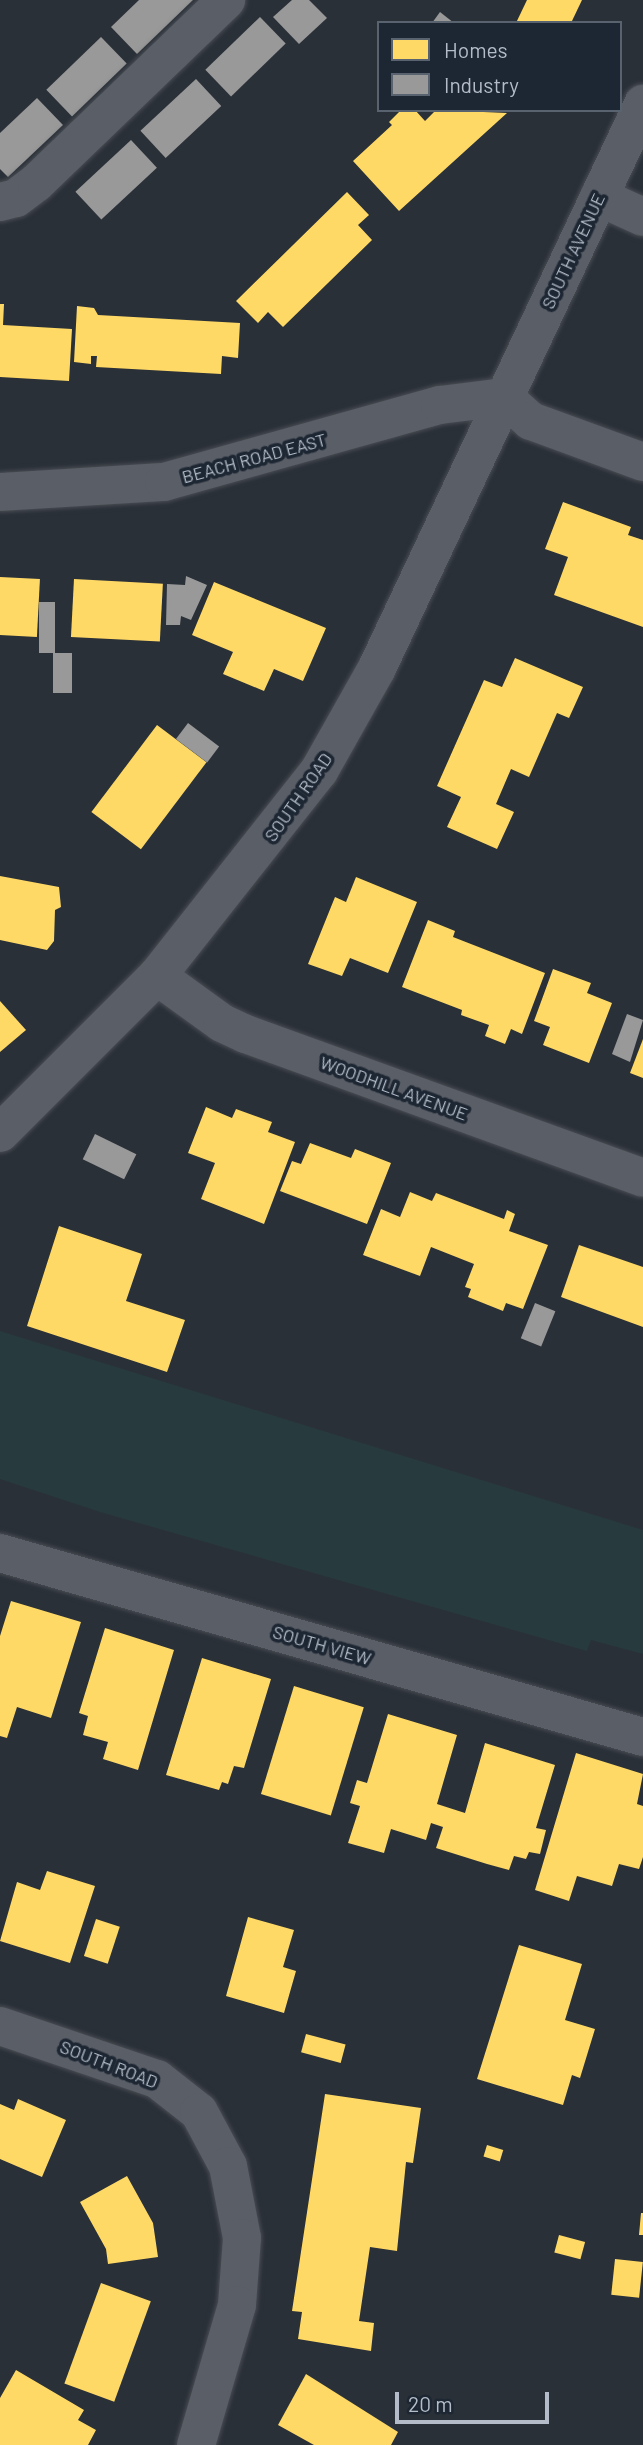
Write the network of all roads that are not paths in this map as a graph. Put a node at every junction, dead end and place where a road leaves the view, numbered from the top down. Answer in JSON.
{"nodes":[{"id":1,"x":226,"y":0,"type":"edge"},
{"id":2,"x":643,"y":104,"type":"edge"},
{"id":3,"x":599,"y":197,"type":"junction"},
{"id":4,"x":0,"y":202,"type":"edge"},
{"id":5,"x":643,"y":217,"type":"edge"},
{"id":6,"x":504,"y":397,"type":"junction"},
{"id":7,"x":643,"y":462,"type":"edge"},
{"id":8,"x":0,"y":492,"type":"edge"},
{"id":9,"x":157,"y":976,"type":"junction"},
{"id":10,"x":0,"y":1133,"type":"edge"},
{"id":11,"x":643,"y":1178,"type":"edge"},
{"id":12,"x":0,"y":1553,"type":"edge"},
{"id":13,"x":643,"y":1737,"type":"edge"},
{"id":14,"x":0,"y":2026,"type":"edge"},
{"id":15,"x":196,"y":2445,"type":"edge"}],
"edges":[{"from":1,"to":4,"type":"street"},
{"from":2,"to":3,"type":"street","name":"SOUTH AVENUE"},
{"from":3,"to":5,"type":"street"},
{"from":3,"to":6,"type":"street","name":"SOUTH AVENUE"},
{"from":6,"to":7,"type":"street"},
{"from":6,"to":8,"type":"street","name":"BEACH ROAD EAST"},
{"from":6,"to":9,"type":"street","name":"SOUTH ROAD"},
{"from":9,"to":10,"type":"street","name":"SOUTH ROAD"},
{"from":9,"to":11,"type":"street","name":"WOODHILL AVENUE"},
{"from":12,"to":13,"type":"street","name":"SOUTH VIEW"},
{"from":14,"to":15,"type":"street","name":"SOUTH ROAD"}]}
